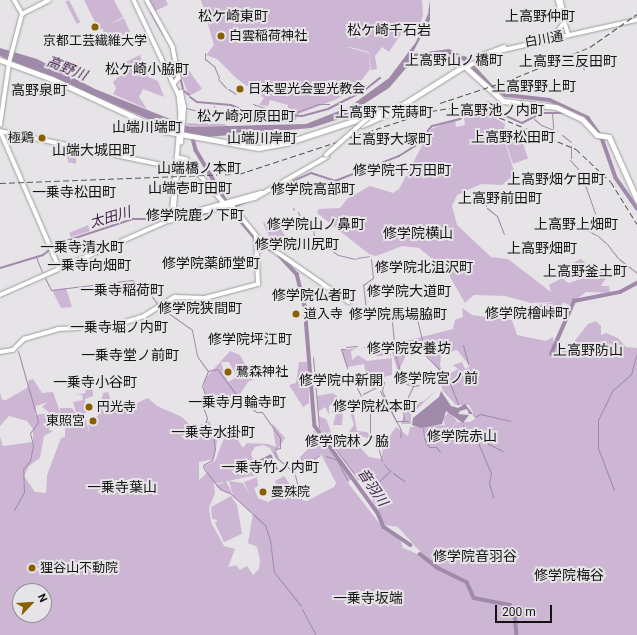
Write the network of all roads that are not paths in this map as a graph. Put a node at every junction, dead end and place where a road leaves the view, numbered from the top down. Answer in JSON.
{"nodes":[{"id":1,"x":14,"y":0,"type":"edge"},
{"id":2,"x":49,"y":0,"type":"edge"},
{"id":3,"x":135,"y":0,"type":"edge"},
{"id":4,"x":147,"y":0,"type":"edge"},
{"id":5,"x":559,"y":0,"type":"edge"},
{"id":6,"x":22,"y":14,"type":"junction"},
{"id":7,"x":637,"y":20,"type":"edge"},
{"id":8,"x":564,"y":22,"type":"junction"},
{"id":9,"x":570,"y":35,"type":"junction"},
{"id":10,"x":552,"y":36,"type":"junction"},
{"id":11,"x":0,"y":60,"type":"edge"},
{"id":12,"x":473,"y":61,"type":"junction"},
{"id":13,"x":9,"y":62,"type":"junction"},
{"id":14,"x":466,"y":66,"type":"junction"},
{"id":15,"x":176,"y":83,"type":"junction"},
{"id":16,"x":403,"y":106,"type":"junction"},
{"id":17,"x":359,"y":119,"type":"junction"},
{"id":18,"x":0,"y":125,"type":"edge"},
{"id":19,"x":0,"y":131,"type":"edge"},
{"id":20,"x":180,"y":135,"type":"junction"},
{"id":21,"x":178,"y":157,"type":"junction"},
{"id":22,"x":177,"y":168,"type":"junction"},
{"id":23,"x":637,"y":200,"type":"edge"},
{"id":24,"x":229,"y":205,"type":"junction"},
{"id":25,"x":172,"y":218,"type":"junction"},
{"id":26,"x":255,"y":237,"type":"junction"},
{"id":27,"x":60,"y":268,"type":"junction"},
{"id":28,"x":0,"y":294,"type":"edge"},
{"id":29,"x":348,"y":302,"type":"dead end"},
{"id":30,"x":0,"y":352,"type":"edge"}],
"edges":[{"from":1,"to":6,"type":"street"},
{"from":2,"to":6,"type":"street"},
{"from":3,"to":15,"type":"street"},
{"from":4,"to":15,"type":"street"},
{"from":5,"to":8,"type":"street"},
{"from":5,"to":9,"type":"street"},
{"from":6,"to":13,"type":"street"},
{"from":7,"to":9,"type":"street"},
{"from":8,"to":9,"type":"street"},
{"from":8,"to":10,"type":"street"},
{"from":9,"to":10,"type":"street","name":"白川通"},
{"from":9,"to":12,"type":"street","name":"白川通"},
{"from":10,"to":12,"type":"street","name":"白川通"},
{"from":11,"to":13,"type":"highway"},
{"from":12,"to":14,"type":"street","name":"白川通"},
{"from":13,"to":18,"type":"street"},
{"from":13,"to":20,"type":"highway"},
{"from":14,"to":16,"type":"highway","name":"白川通"},
{"from":14,"to":23,"type":"highway"},
{"from":15,"to":20,"type":"street"},
{"from":16,"to":17,"type":"highway"},
{"from":16,"to":17,"type":"highway"},
{"from":16,"to":24,"type":"street","name":"白川通","bridge":true},
{"from":17,"to":20,"type":"highway"},
{"from":19,"to":22,"type":"street"},
{"from":19,"to":27,"type":"street"},
{"from":20,"to":21,"type":"street"},
{"from":21,"to":22,"type":"street"},
{"from":21,"to":24,"type":"street"},
{"from":22,"to":25,"type":"street"},
{"from":24,"to":25,"type":"street","name":"白川通"},
{"from":24,"to":26,"type":"street"},
{"from":25,"to":27,"type":"street","name":"白川通"},
{"from":26,"to":29,"type":"street"},
{"from":26,"to":30,"type":"street"},
{"from":27,"to":28,"type":"street","name":"白川通"}]}
